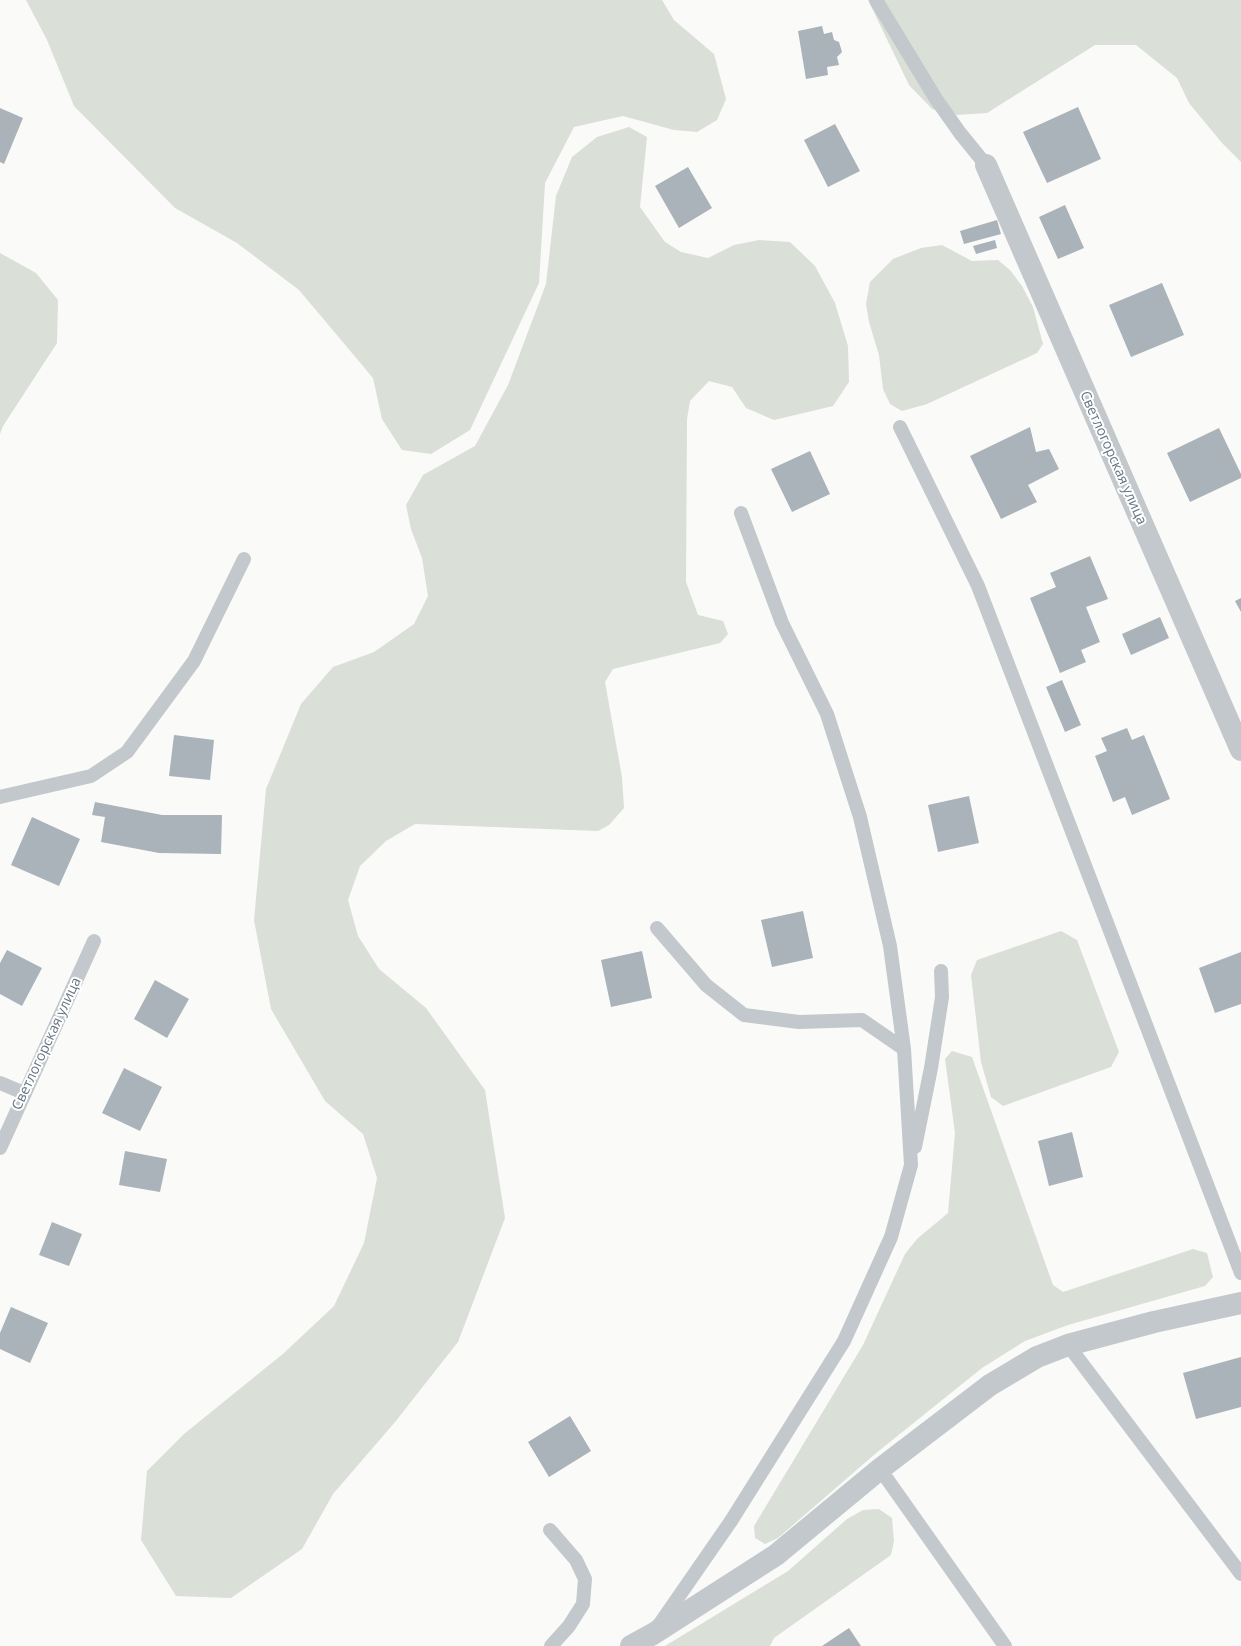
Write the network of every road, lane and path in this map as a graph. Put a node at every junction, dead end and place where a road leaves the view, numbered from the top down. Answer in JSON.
{"nodes":[{"id":1,"x":876,"y":0,"type":"edge"},
{"id":2,"x":986,"y":165,"type":"joint"},
{"id":3,"x":900,"y":427,"type":"dead end"},
{"id":4,"x":741,"y":514,"type":"dead end"},
{"id":5,"x":244,"y":559,"type":"dead end"},
{"id":6,"x":1241,"y":750,"type":"edge"},
{"id":7,"x":0,"y":797,"type":"edge"},
{"id":8,"x":657,"y":928,"type":"dead end"},
{"id":9,"x":94,"y":941,"type":"dead end"},
{"id":10,"x":941,"y":971,"type":"dead end"},
{"id":11,"x":904,"y":1048,"type":"junction"},
{"id":12,"x":0,"y":1083,"type":"edge"},
{"id":13,"x":24,"y":1093,"type":"junction"},
{"id":14,"x":0,"y":1148,"type":"edge"},
{"id":15,"x":911,"y":1165,"type":"junction"},
{"id":16,"x":1241,"y":1273,"type":"edge"},
{"id":17,"x":1241,"y":1303,"type":"edge"},
{"id":18,"x":1068,"y":1345,"type":"junction"},
{"id":19,"x":880,"y":1469,"type":"junction"},
{"id":20,"x":550,"y":1530,"type":"dead end"},
{"id":21,"x":1241,"y":1574,"type":"edge"},
{"id":22,"x":653,"y":1634,"type":"junction"},
{"id":23,"x":551,"y":1646,"type":"edge"},
{"id":24,"x":631,"y":1646,"type":"edge"},
{"id":25,"x":1005,"y":1646,"type":"edge"}],
"edges":[{"from":1,"to":2,"type":"lane"},
{"from":2,"to":6,"type":"street","name":"Светлогорская улица"},
{"from":3,"to":16,"type":"lane"},
{"from":4,"to":11,"type":"lane"},
{"from":5,"to":7,"type":"lane"},
{"from":8,"to":11,"type":"lane"},
{"from":9,"to":13,"type":"lane","name":"Светлогорская улица"},
{"from":10,"to":15,"type":"lane"},
{"from":11,"to":15,"type":"lane"},
{"from":12,"to":13,"type":"lane"},
{"from":13,"to":14,"type":"lane","name":"Светлогорская улица"},
{"from":15,"to":22,"type":"lane"},
{"from":17,"to":18,"type":"street"},
{"from":18,"to":19,"type":"street"},
{"from":18,"to":21,"type":"lane"},
{"from":19,"to":22,"type":"street"},
{"from":19,"to":25,"type":"lane"},
{"from":20,"to":23,"type":"lane"},
{"from":22,"to":24,"type":"street"}]}
